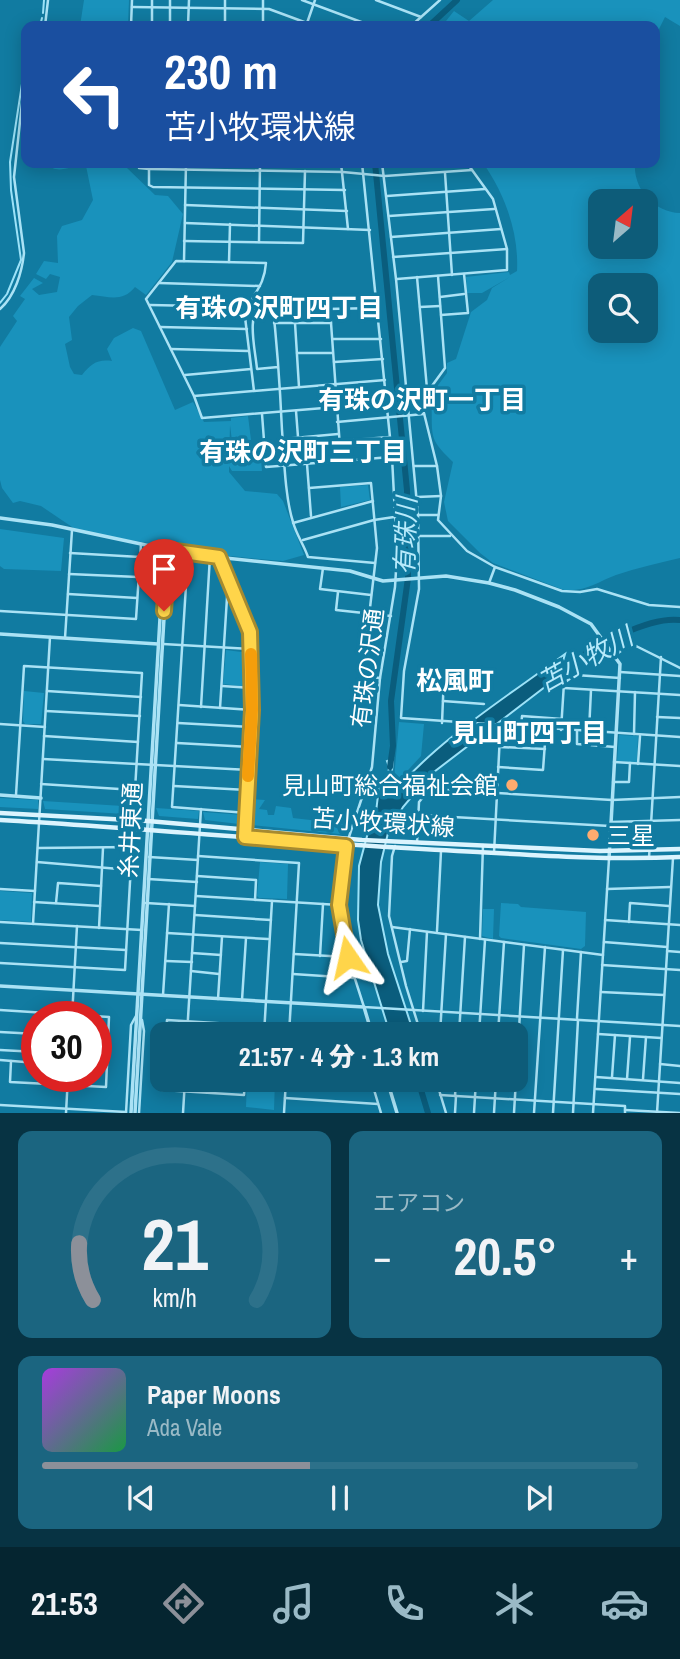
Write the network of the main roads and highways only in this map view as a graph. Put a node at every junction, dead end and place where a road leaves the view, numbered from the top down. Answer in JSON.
{"nodes":[{"id":1,"x":0,"y":813,"type":"edge"},
{"id":2,"x":0,"y":820,"type":"edge"},
{"id":3,"x":680,"y":849,"type":"edge"},
{"id":4,"x":680,"y":857,"type":"edge"}],
"edges":[{"from":1,"to":3,"type":"main road","name":"苫小牧環状線"},
{"from":2,"to":4,"type":"main road","name":"苫小牧環状線"}]}
